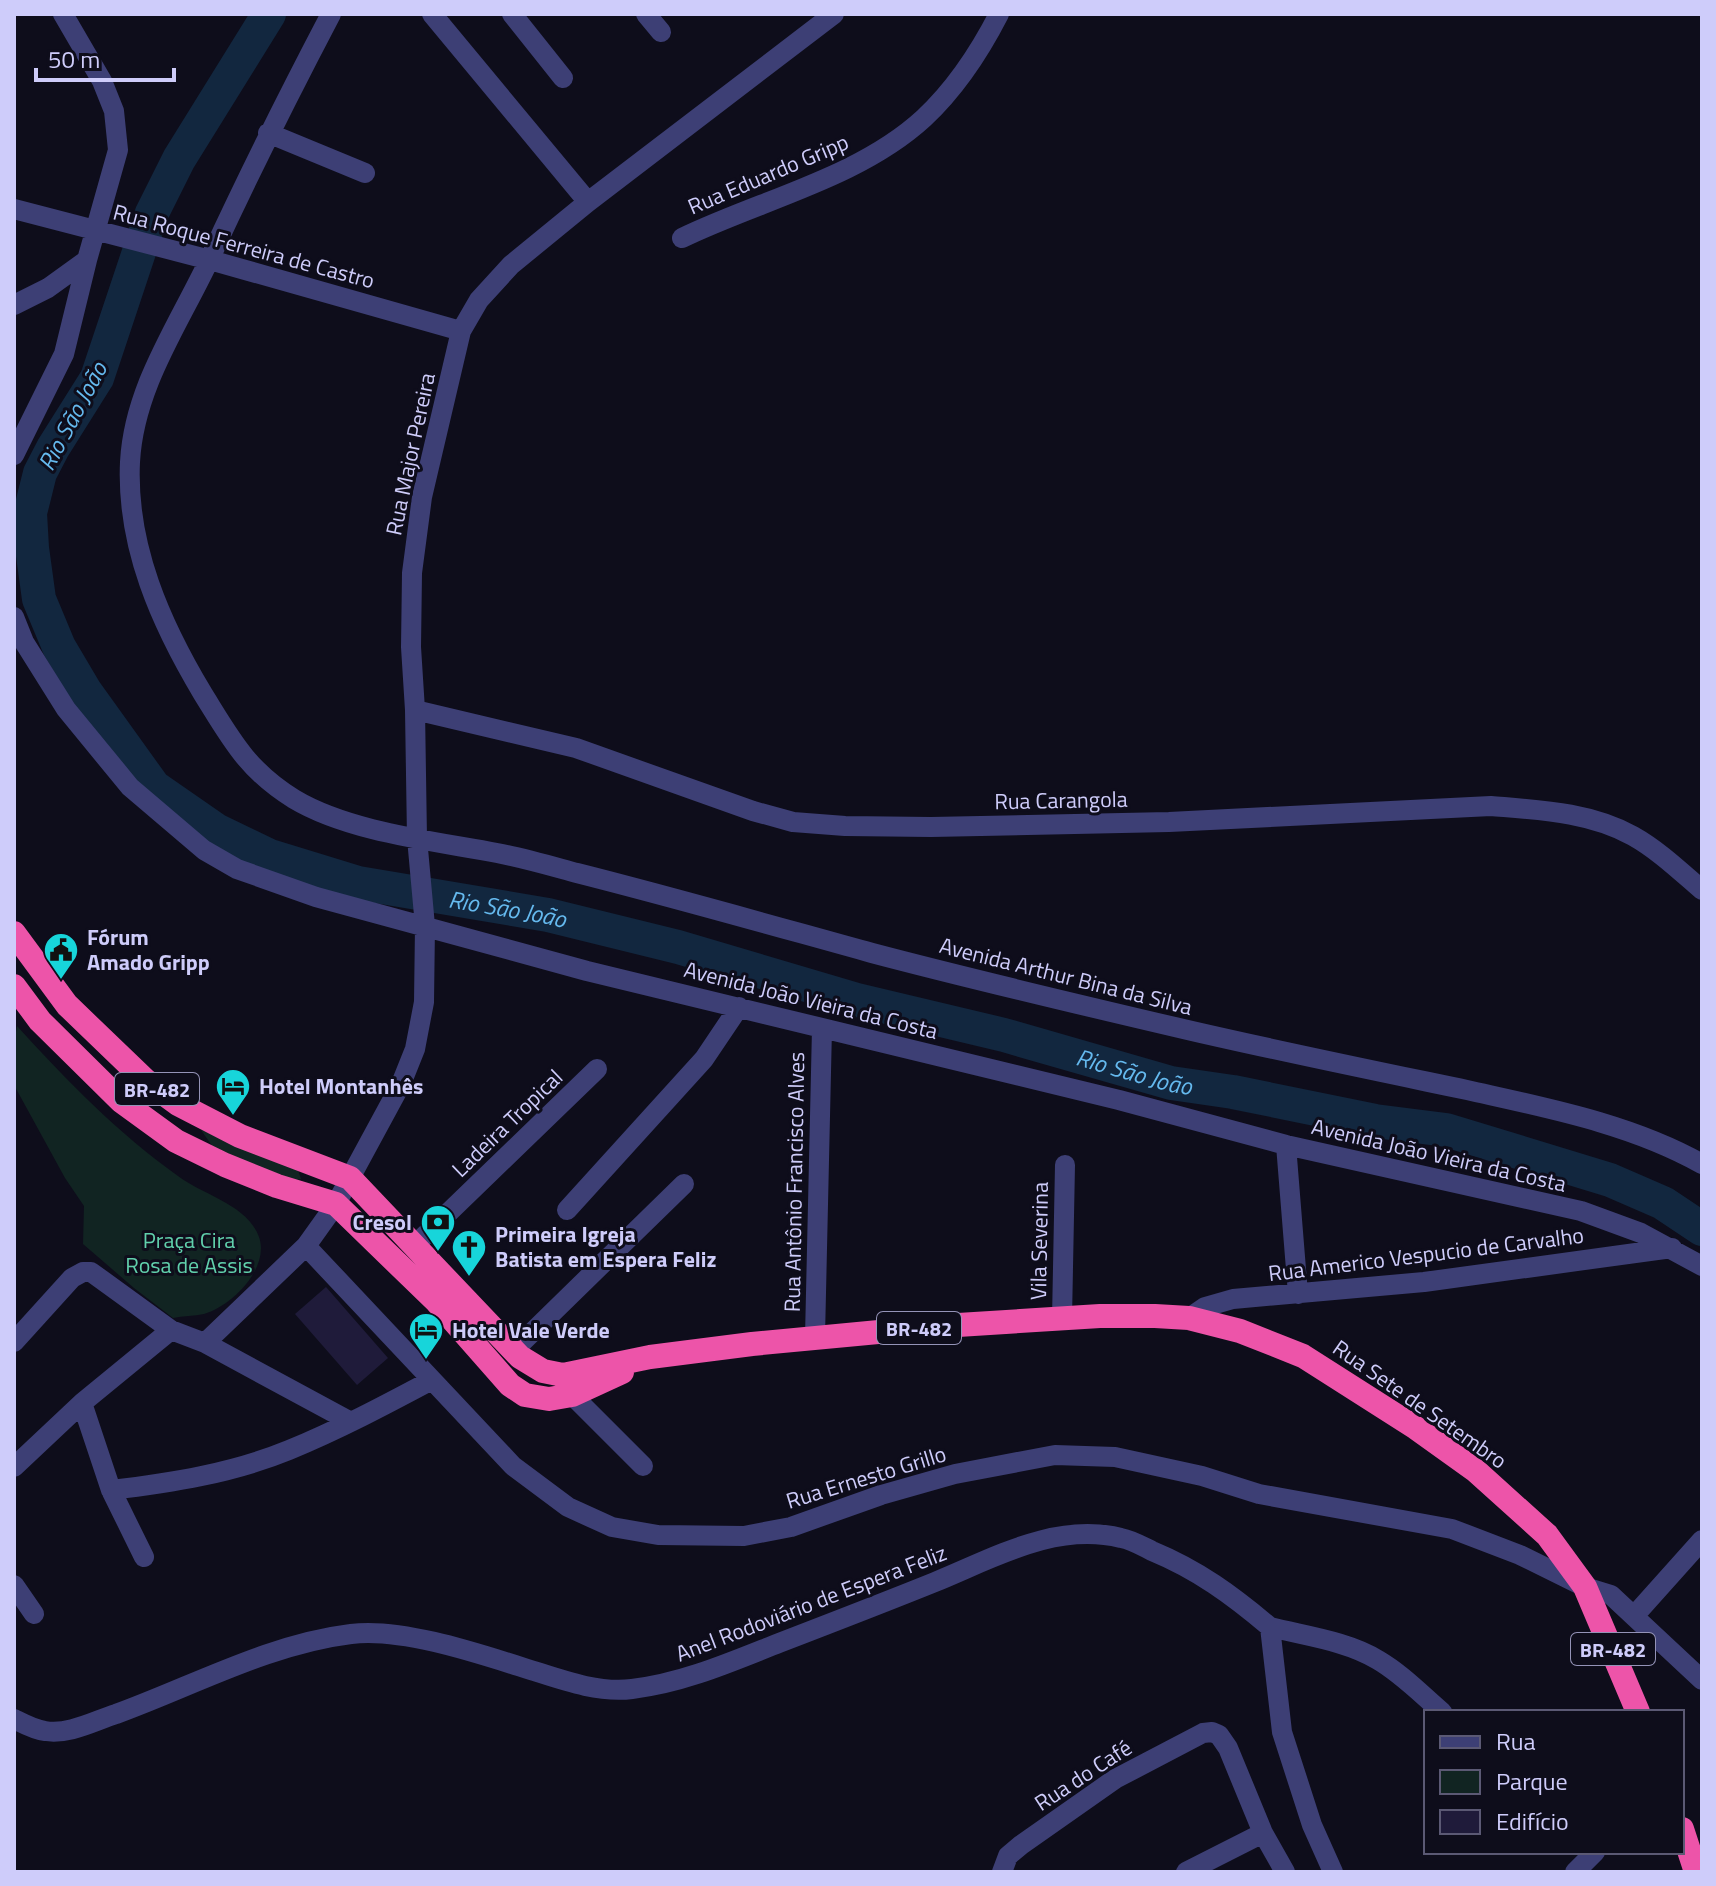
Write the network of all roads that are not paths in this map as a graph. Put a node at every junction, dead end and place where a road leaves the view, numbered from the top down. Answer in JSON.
{"nodes":[{"id":1,"x":63,"y":14,"type":"edge"},
{"id":2,"x":331,"y":14,"type":"edge"},
{"id":3,"x":432,"y":14,"type":"edge"},
{"id":4,"x":512,"y":14,"type":"edge"},
{"id":5,"x":646,"y":14,"type":"edge"},
{"id":6,"x":834,"y":14,"type":"edge"},
{"id":7,"x":999,"y":14,"type":"edge"},
{"id":8,"x":661,"y":32,"type":"dead end"},
{"id":9,"x":563,"y":78,"type":"dead end"},
{"id":10,"x":268,"y":133,"type":"junction"},
{"id":11,"x":365,"y":173,"type":"dead end"},
{"id":12,"x":588,"y":202,"type":"junction"},
{"id":13,"x":14,"y":209,"type":"edge"},
{"id":14,"x":102,"y":232,"type":"junction"},
{"id":15,"x":682,"y":238,"type":"dead end"},
{"id":16,"x":87,"y":260,"type":"junction"},
{"id":17,"x":210,"y":260,"type":"junction"},
{"id":18,"x":14,"y":305,"type":"edge"},
{"id":19,"x":461,"y":331,"type":"junction"},
{"id":20,"x":14,"y":455,"type":"edge"},
{"id":21,"x":14,"y":617,"type":"edge"},
{"id":22,"x":415,"y":710,"type":"junction"},
{"id":23,"x":417,"y":838,"type":"junction"},
{"id":24,"x":1702,"y":890,"type":"edge"},
{"id":25,"x":424,"y":920,"type":"junction"},
{"id":26,"x":14,"y":933,"type":"edge"},
{"id":27,"x":14,"y":986,"type":"edge"},
{"id":28,"x":739,"y":1007,"type":"junction"},
{"id":29,"x":822,"y":1028,"type":"junction"},
{"id":30,"x":597,"y":1069,"type":"dead end"},
{"id":31,"x":1286,"y":1145,"type":"junction"},
{"id":32,"x":1702,"y":1164,"type":"edge"},
{"id":33,"x":1065,"y":1165,"type":"dead end"},
{"id":34,"x":350,"y":1178,"type":"junction"},
{"id":35,"x":684,"y":1184,"type":"dead end"},
{"id":36,"x":336,"y":1204,"type":"junction"},
{"id":37,"x":567,"y":1210,"type":"dead end"},
{"id":38,"x":415,"y":1245,"type":"junction"},
{"id":39,"x":306,"y":1246,"type":"junction"},
{"id":40,"x":1672,"y":1248,"type":"junction"},
{"id":41,"x":1702,"y":1266,"type":"edge"},
{"id":42,"x":1298,"y":1294,"type":"junction"},
{"id":43,"x":1189,"y":1318,"type":"junction"},
{"id":44,"x":1062,"y":1319,"type":"junction"},
{"id":45,"x":171,"y":1330,"type":"junction"},
{"id":46,"x":815,"y":1337,"type":"junction"},
{"id":47,"x":14,"y":1342,"type":"edge"},
{"id":48,"x":205,"y":1343,"type":"junction"},
{"id":49,"x":514,"y":1350,"type":"junction"},
{"id":50,"x":650,"y":1357,"type":"junction"},
{"id":51,"x":432,"y":1380,"type":"junction"},
{"id":52,"x":572,"y":1395,"type":"junction"},
{"id":53,"x":82,"y":1403,"type":"junction"},
{"id":54,"x":351,"y":1422,"type":"junction"},
{"id":55,"x":643,"y":1466,"type":"dead end"},
{"id":56,"x":14,"y":1467,"type":"edge"},
{"id":57,"x":111,"y":1490,"type":"junction"},
{"id":58,"x":1702,"y":1540,"type":"edge"},
{"id":59,"x":144,"y":1557,"type":"dead end"},
{"id":60,"x":14,"y":1585,"type":"edge"},
{"id":61,"x":1585,"y":1587,"type":"junction"},
{"id":62,"x":34,"y":1614,"type":"dead end"},
{"id":63,"x":1634,"y":1616,"type":"junction"},
{"id":64,"x":1270,"y":1627,"type":"junction"},
{"id":65,"x":1701,"y":1678,"type":"edge"},
{"id":66,"x":1440,"y":1710,"type":"edge"},
{"id":67,"x":1637,"y":1710,"type":"edge"},
{"id":68,"x":14,"y":1719,"type":"edge"},
{"id":69,"x":1263,"y":1833,"type":"junction"},
{"id":70,"x":1684,"y":1835,"type":"edge"},
{"id":71,"x":1593,"y":1854,"type":"edge"},
{"id":72,"x":1002,"y":1872,"type":"edge"},
{"id":73,"x":1186,"y":1872,"type":"edge"},
{"id":74,"x":1285,"y":1872,"type":"edge"},
{"id":75,"x":1333,"y":1872,"type":"edge"},
{"id":76,"x":1575,"y":1872,"type":"edge"},
{"id":77,"x":1696,"y":1872,"type":"edge"}],
"edges":[{"from":1,"to":14,"type":"street"},
{"from":2,"to":10,"type":"street","name":"Avenida Arthur Bina da Silva"},
{"from":3,"to":12,"type":"street"},
{"from":4,"to":9,"type":"street"},
{"from":5,"to":8,"type":"street"},
{"from":6,"to":12,"type":"street","name":"Rua Major Pereira"},
{"from":7,"to":15,"type":"street","name":"Rua Eduardo Gripp"},
{"from":10,"to":11,"type":"street"},
{"from":10,"to":17,"type":"street","name":"Avenida Arthur Bina da Silva"},
{"from":12,"to":19,"type":"street","name":"Rua Major Pereira"},
{"from":13,"to":14,"type":"street","name":"Rua Roque Ferreira de Castro"},
{"from":14,"to":16,"type":"street"},
{"from":14,"to":17,"type":"street","name":"Rua Roque Ferreira de Castro"},
{"from":16,"to":18,"type":"street"},
{"from":16,"to":20,"type":"street"},
{"from":17,"to":19,"type":"street","name":"Rua Roque Ferreira de Castro"},
{"from":17,"to":23,"type":"street","name":"Avenida Arthur Bina da Silva"},
{"from":19,"to":22,"type":"street","name":"Rua Major Pereira"},
{"from":21,"to":25,"type":"street","name":"Avenida João Vieira da Costa"},
{"from":22,"to":23,"type":"street","name":"Rua Major Pereira"},
{"from":22,"to":24,"type":"street","name":"Rua Carangola"},
{"from":23,"to":25,"type":"street","name":"Rua Major Pereira"},
{"from":23,"to":32,"type":"street","name":"Avenida Arthur Bina da Silva"},
{"from":25,"to":28,"type":"street","name":"Avenida João Vieira da Costa"},
{"from":25,"to":34,"type":"street","name":"Rua Major Pereira"},
{"from":26,"to":34,"type":"highway","number":"BR-482"},
{"from":27,"to":36,"type":"highway","number":"BR-482"},
{"from":28,"to":29,"type":"street","name":"Avenida João Vieira da Costa"},
{"from":28,"to":37,"type":"street"},
{"from":29,"to":31,"type":"street","name":"Avenida João Vieira da Costa"},
{"from":29,"to":46,"type":"street","name":"Rua Antônio Francisco Alves"},
{"from":30,"to":38,"type":"street","name":"Ladeira Tropical"},
{"from":31,"to":40,"type":"street","name":"Avenida João Vieira da Costa"},
{"from":31,"to":42,"type":"street"},
{"from":33,"to":44,"type":"street","name":"Vila Severina"},
{"from":34,"to":36,"type":"street","name":"Rua Major Pereira"},
{"from":34,"to":38,"type":"highway","number":"BR-482"},
{"from":35,"to":49,"type":"street"},
{"from":36,"to":39,"type":"street"},
{"from":36,"to":52,"type":"highway","number":"BR-482"},
{"from":38,"to":49,"type":"highway","number":"BR-482"},
{"from":39,"to":48,"type":"street"},
{"from":39,"to":51,"type":"street","name":"Rua Ernesto Grillo"},
{"from":40,"to":41,"type":"street","name":"Avenida João Vieira da Costa"},
{"from":40,"to":42,"type":"street","name":"Rua Americo Vespucio de Carvalho"},
{"from":42,"to":43,"type":"street","name":"Rua Americo Vespucio de Carvalho"},
{"from":43,"to":44,"type":"highway","number":"BR-482"},
{"from":43,"to":61,"type":"highway","name":"Rua Sete de Setembro","number":"BR-482"},
{"from":44,"to":46,"type":"highway","number":"BR-482"},
{"from":45,"to":47,"type":"street"},
{"from":45,"to":48,"type":"street"},
{"from":45,"to":53,"type":"street"},
{"from":46,"to":50,"type":"highway","number":"BR-482"},
{"from":48,"to":54,"type":"street"},
{"from":49,"to":50,"type":"highway","number":"BR-482"},
{"from":50,"to":52,"type":"highway","number":"BR-482"},
{"from":51,"to":54,"type":"street"},
{"from":51,"to":61,"type":"street","name":"Rua Ernesto Grillo"},
{"from":52,"to":55,"type":"street"},
{"from":53,"to":56,"type":"street"},
{"from":53,"to":57,"type":"street"},
{"from":54,"to":57,"type":"street"},
{"from":57,"to":59,"type":"street"},
{"from":58,"to":63,"type":"street"},
{"from":60,"to":62,"type":"street"},
{"from":61,"to":63,"type":"street","name":"Rua Ernesto Grillo"},
{"from":61,"to":67,"type":"highway","number":"BR-482"},
{"from":63,"to":65,"type":"street","name":"Rua Ernesto Grillo"},
{"from":64,"to":66,"type":"street"},
{"from":64,"to":68,"type":"street","name":"Anel Rodoviário de Espera Feliz"},
{"from":64,"to":75,"type":"street"},
{"from":69,"to":72,"type":"street","name":"Rua do Café"},
{"from":69,"to":73,"type":"street"},
{"from":69,"to":74,"type":"street"},
{"from":70,"to":77,"type":"highway"},
{"from":71,"to":76,"type":"street"}]}
